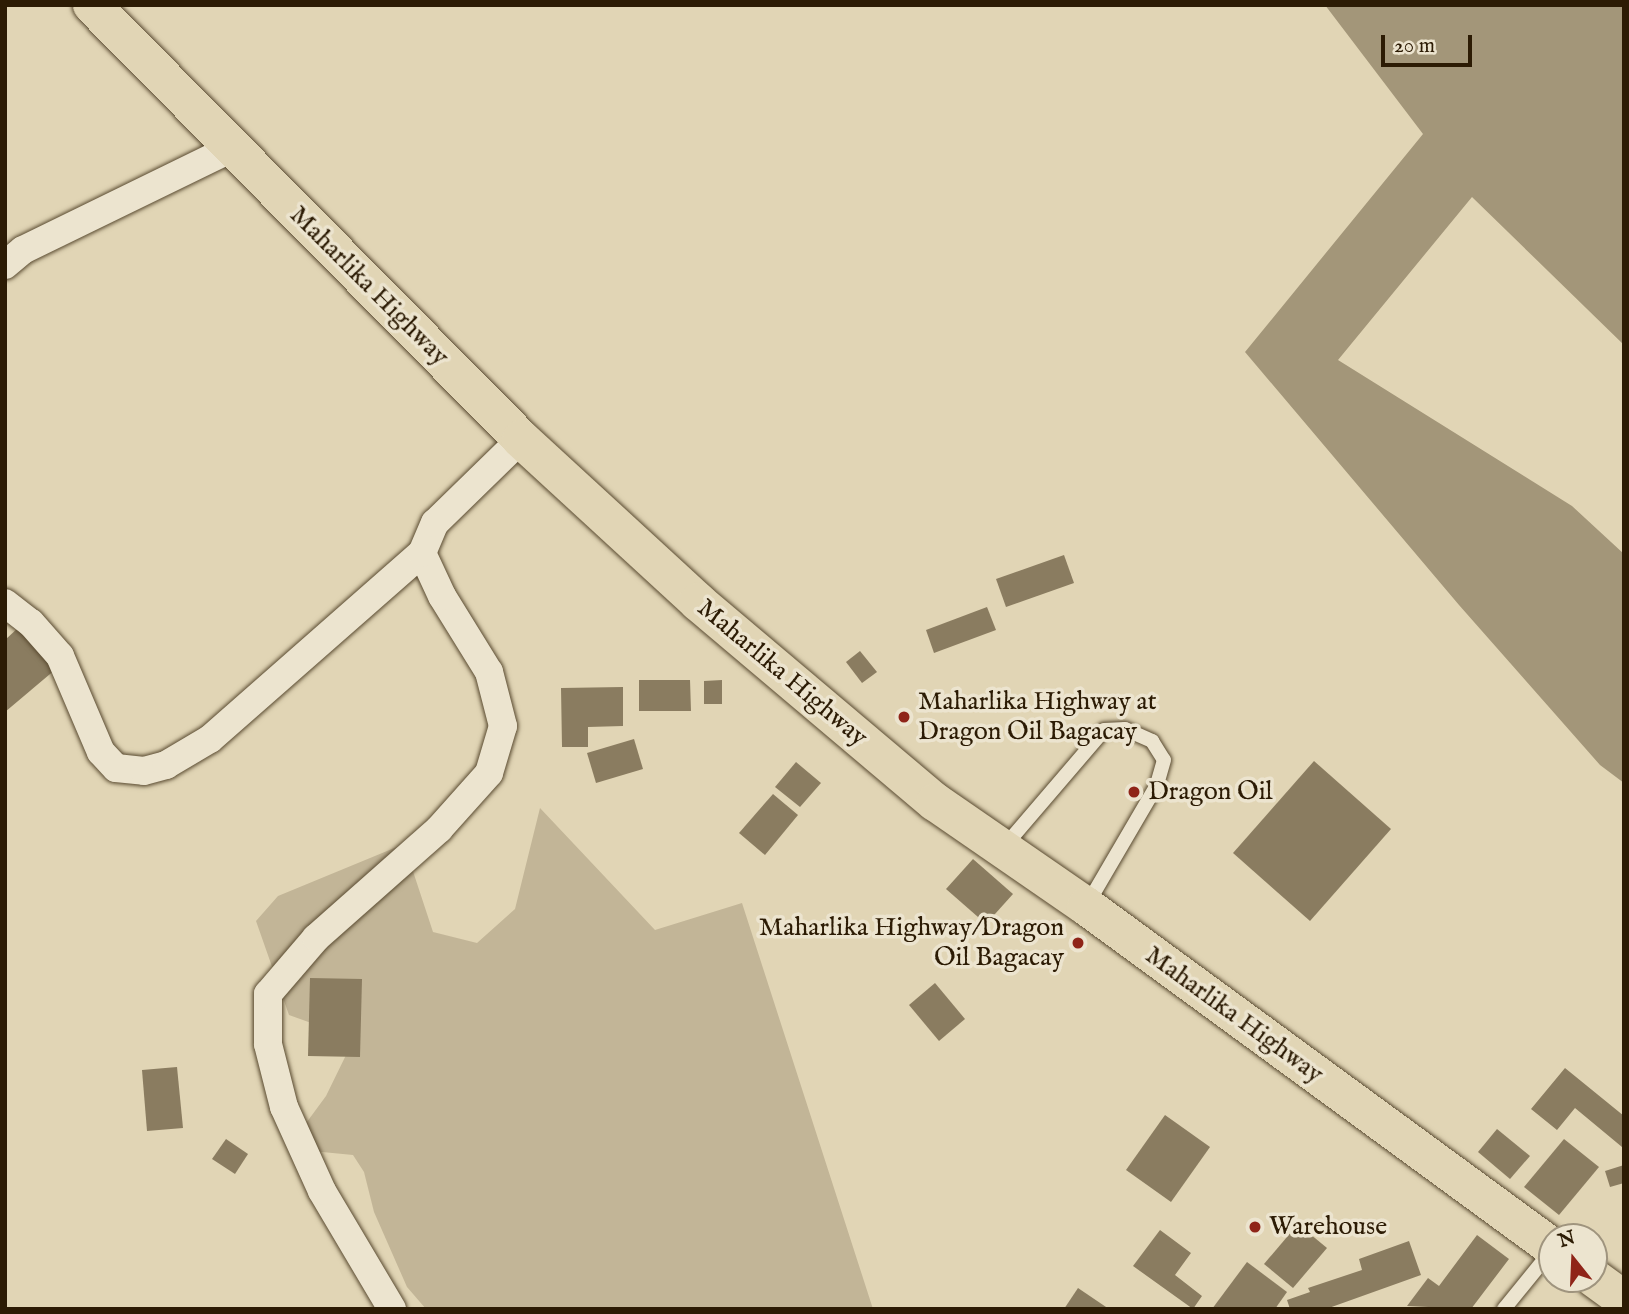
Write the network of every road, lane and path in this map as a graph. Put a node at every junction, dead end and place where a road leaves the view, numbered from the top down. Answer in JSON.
{"nodes":[{"id":1,"x":92,"y":5,"type":"edge"},
{"id":2,"x":232,"y":148,"type":"junction"},
{"id":3,"x":5,"y":265,"type":"edge"},
{"id":4,"x":522,"y":439,"type":"junction"},
{"id":5,"x":422,"y":553,"type":"junction"},
{"id":6,"x":5,"y":603,"type":"edge"},
{"id":7,"x":1003,"y":848,"type":"junction"},
{"id":8,"x":1086,"y":906,"type":"junction"},
{"id":9,"x":1538,"y":1239,"type":"edge"},
{"id":10,"x":1538,"y":1266,"type":"edge"},
{"id":11,"x":1608,"y":1288,"type":"edge"},
{"id":12,"x":1624,"y":1300,"type":"edge"},
{"id":13,"x":392,"y":1309,"type":"edge"},
{"id":14,"x":1504,"y":1309,"type":"edge"}],
"edges":[{"from":1,"to":2,"type":"highway","name":"Maharlika Highway"},
{"from":2,"to":3,"type":"street"},
{"from":2,"to":4,"type":"highway","name":"Maharlika Highway"},
{"from":4,"to":5,"type":"street"},
{"from":4,"to":7,"type":"highway","name":"Maharlika Highway"},
{"from":5,"to":6,"type":"street"},
{"from":5,"to":13,"type":"street"},
{"from":7,"to":8,"type":"highway","name":"Maharlika Highway"},
{"from":7,"to":8,"type":"lane"},
{"from":8,"to":9,"type":"highway","name":"Maharlika Highway"},
{"from":10,"to":14,"type":"lane"},
{"from":11,"to":12,"type":"highway"}]}
